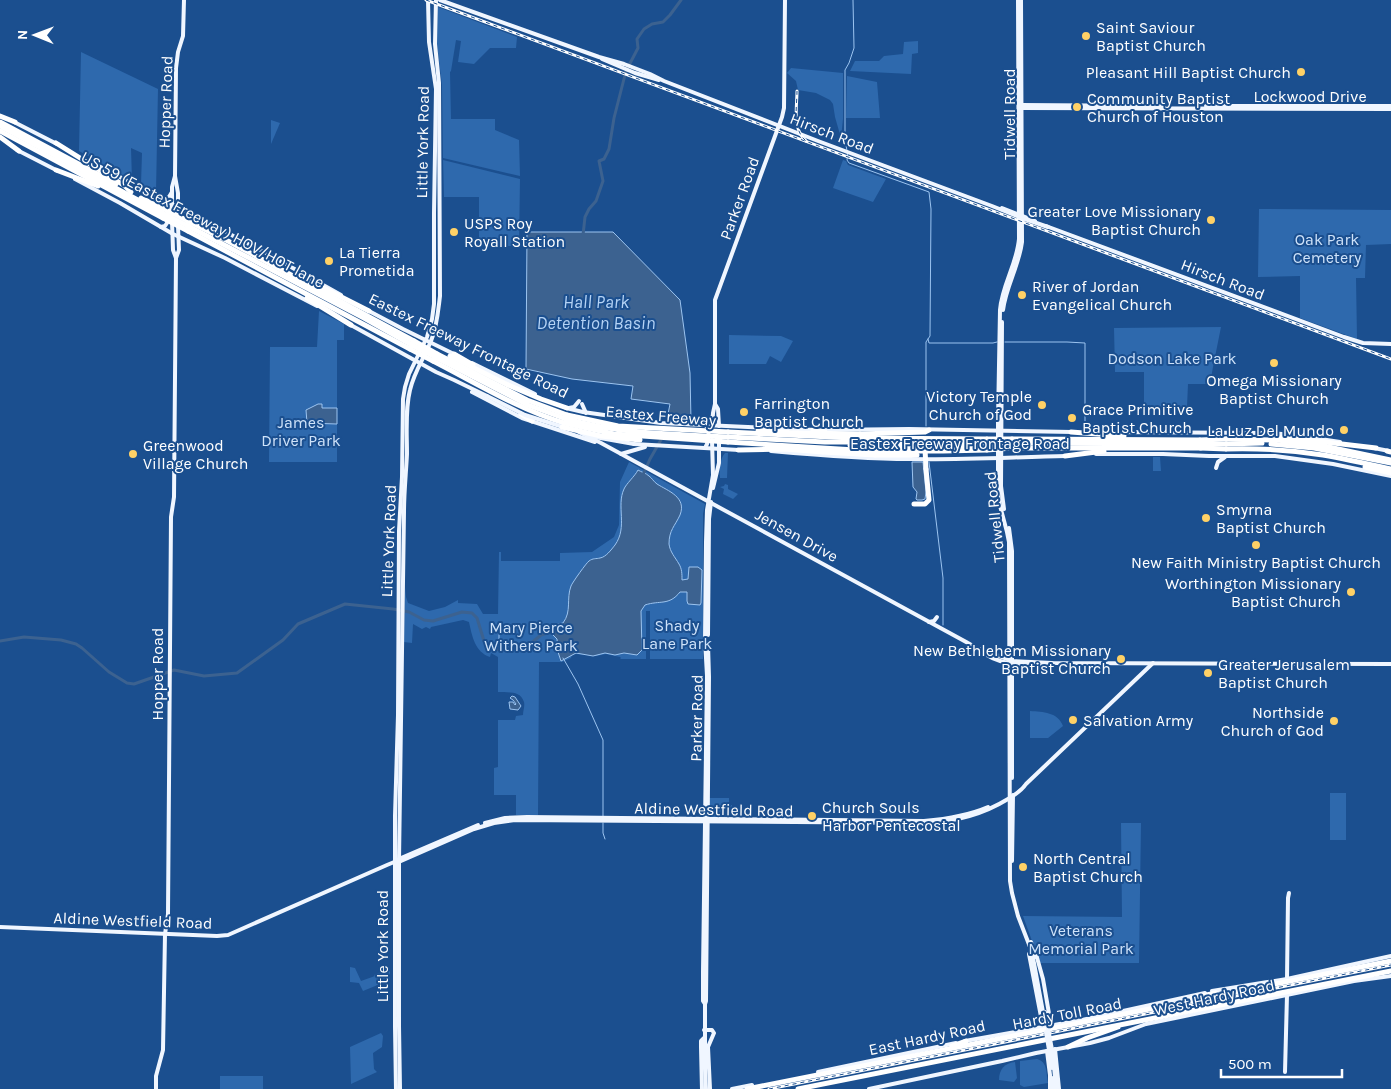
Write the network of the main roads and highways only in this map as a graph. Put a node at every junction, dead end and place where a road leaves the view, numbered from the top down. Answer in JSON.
{"nodes":[{"id":1,"x":184,"y":0,"type":"edge"},
{"id":2,"x":428,"y":0,"type":"edge"},
{"id":3,"x":436,"y":0,"type":"edge"},
{"id":4,"x":440,"y":0,"type":"edge"},
{"id":5,"x":785,"y":0,"type":"edge"},
{"id":6,"x":1020,"y":0,"type":"edge"},
{"id":7,"x":428,"y":24,"type":"junction"},
{"id":8,"x":435,"y":24,"type":"junction"},
{"id":9,"x":1020,"y":107,"type":"junction"},
{"id":10,"x":1391,"y":107,"type":"edge"},
{"id":11,"x":0,"y":115,"type":"edge"},
{"id":12,"x":0,"y":122,"type":"edge"},
{"id":13,"x":15,"y":122,"type":"joint"},
{"id":14,"x":0,"y":126,"type":"edge"},
{"id":15,"x":779,"y":126,"type":"junction"},
{"id":16,"x":0,"y":131,"type":"edge"},
{"id":17,"x":0,"y":139,"type":"edge"},
{"id":18,"x":56,"y":144,"type":"junction"},
{"id":19,"x":18,"y":151,"type":"joint"},
{"id":20,"x":56,"y":170,"type":"junction"},
{"id":21,"x":175,"y":176,"type":"junction"},
{"id":22,"x":131,"y":192,"type":"junction"},
{"id":23,"x":172,"y":192,"type":"junction"},
{"id":24,"x":164,"y":201,"type":"junction"},
{"id":25,"x":139,"y":204,"type":"junction"},
{"id":26,"x":172,"y":206,"type":"junction"},
{"id":27,"x":178,"y":208,"type":"junction"},
{"id":28,"x":162,"y":213,"type":"junction"},
{"id":29,"x":186,"y":213,"type":"junction"},
{"id":30,"x":434,"y":213,"type":"junction"},
{"id":31,"x":440,"y":213,"type":"junction"},
{"id":32,"x":1020,"y":216,"type":"junction"},
{"id":33,"x":188,"y":226,"type":"junction"},
{"id":34,"x":161,"y":227,"type":"junction"},
{"id":35,"x":172,"y":234,"type":"junction"},
{"id":36,"x":179,"y":236,"type":"junction"},
{"id":37,"x":186,"y":240,"type":"junction"},
{"id":38,"x":179,"y":248,"type":"junction"},
{"id":39,"x":176,"y":258,"type":"junction"},
{"id":40,"x":278,"y":268,"type":"junction"},
{"id":41,"x":290,"y":285,"type":"junction"},
{"id":42,"x":369,"y":311,"type":"junction"},
{"id":43,"x":432,"y":320,"type":"junction"},
{"id":44,"x":438,"y":320,"type":"junction"},
{"id":45,"x":351,"y":325,"type":"junction"},
{"id":46,"x":430,"y":329,"type":"junction"},
{"id":47,"x":434,"y":334,"type":"junction"},
{"id":48,"x":426,"y":340,"type":"junction"},
{"id":49,"x":415,"y":341,"type":"junction"},
{"id":50,"x":431,"y":342,"type":"junction"},
{"id":51,"x":1391,"y":344,"type":"edge"},
{"id":52,"x":437,"y":354,"type":"junction"},
{"id":53,"x":452,"y":355,"type":"junction"},
{"id":54,"x":410,"y":358,"type":"junction"},
{"id":55,"x":418,"y":362,"type":"junction"},
{"id":56,"x":428,"y":367,"type":"junction"},
{"id":57,"x":412,"y":368,"type":"junction"},
{"id":58,"x":438,"y":372,"type":"junction"},
{"id":59,"x":473,"y":382,"type":"junction"},
{"id":60,"x":516,"y":395,"type":"junction"},
{"id":61,"x":715,"y":404,"type":"junction"},
{"id":62,"x":567,"y":408,"type":"junction"},
{"id":63,"x":582,"y":412,"type":"junction"},
{"id":64,"x":713,"y":415,"type":"junction"},
{"id":65,"x":405,"y":417,"type":"junction"},
{"id":66,"x":532,"y":421,"type":"junction"},
{"id":67,"x":565,"y":423,"type":"junction"},
{"id":68,"x":705,"y":425,"type":"junction"},
{"id":69,"x":712,"y":425,"type":"junction"},
{"id":70,"x":719,"y":425,"type":"junction"},
{"id":71,"x":726,"y":425,"type":"junction"},
{"id":72,"x":1216,"y":428,"type":"dead end"},
{"id":73,"x":813,"y":430,"type":"junction"},
{"id":74,"x":929,"y":430,"type":"junction"},
{"id":75,"x":991,"y":431,"type":"junction"},
{"id":76,"x":1000,"y":431,"type":"junction"},
{"id":77,"x":1010,"y":432,"type":"junction"},
{"id":78,"x":1070,"y":432,"type":"junction"},
{"id":79,"x":1223,"y":432,"type":"junction"},
{"id":80,"x":577,"y":433,"type":"junction"},
{"id":81,"x":734,"y":433,"type":"junction"},
{"id":82,"x":1201,"y":433,"type":"junction"},
{"id":83,"x":571,"y":434,"type":"junction"},
{"id":84,"x":728,"y":437,"type":"junction"},
{"id":85,"x":852,"y":438,"type":"junction"},
{"id":86,"x":1161,"y":439,"type":"junction"},
{"id":87,"x":1250,"y":440,"type":"junction"},
{"id":88,"x":827,"y":443,"type":"junction"},
{"id":89,"x":987,"y":444,"type":"junction"},
{"id":90,"x":1012,"y":444,"type":"junction"},
{"id":91,"x":1201,"y":444,"type":"junction"},
{"id":92,"x":1226,"y":444,"type":"junction"},
{"id":93,"x":644,"y":446,"type":"junction"},
{"id":94,"x":816,"y":447,"type":"junction"},
{"id":95,"x":705,"y":448,"type":"junction"},
{"id":96,"x":712,"y":448,"type":"junction"},
{"id":97,"x":719,"y":448,"type":"junction"},
{"id":98,"x":1119,"y":448,"type":"junction"},
{"id":99,"x":1376,"y":448,"type":"junction"},
{"id":100,"x":726,"y":449,"type":"junction"},
{"id":101,"x":630,"y":450,"type":"junction"},
{"id":102,"x":738,"y":450,"type":"junction"},
{"id":103,"x":925,"y":450,"type":"junction"},
{"id":104,"x":956,"y":451,"type":"junction"},
{"id":105,"x":1390,"y":451,"type":"edge"},
{"id":106,"x":621,"y":454,"type":"junction"},
{"id":107,"x":1065,"y":456,"type":"junction"},
{"id":108,"x":1203,"y":456,"type":"junction"},
{"id":109,"x":1225,"y":456,"type":"junction"},
{"id":110,"x":719,"y":457,"type":"junction"},
{"id":111,"x":1011,"y":457,"type":"junction"},
{"id":112,"x":629,"y":458,"type":"junction"},
{"id":113,"x":713,"y":458,"type":"junction"},
{"id":114,"x":999,"y":458,"type":"junction"},
{"id":115,"x":1336,"y":458,"type":"junction"},
{"id":116,"x":888,"y":459,"type":"junction"},
{"id":117,"x":988,"y":459,"type":"junction"},
{"id":118,"x":1391,"y":460,"type":"edge"},
{"id":119,"x":1391,"y":464,"type":"edge"},
{"id":120,"x":999,"y":466,"type":"junction"},
{"id":121,"x":1216,"y":468,"type":"dead end"},
{"id":122,"x":1391,"y":469,"type":"edge"},
{"id":123,"x":715,"y":475,"type":"junction"},
{"id":124,"x":1391,"y":475,"type":"edge"},
{"id":125,"x":710,"y":502,"type":"junction"},
{"id":126,"x":914,"y":503,"type":"dead end"},
{"id":127,"x":400,"y":616,"type":"junction"},
{"id":128,"x":937,"y":617,"type":"dead end"},
{"id":129,"x":929,"y":622,"type":"junction"},
{"id":130,"x":1011,"y":662,"type":"junction"},
{"id":131,"x":1143,"y":663,"type":"junction"},
{"id":132,"x":1152,"y":663,"type":"junction"},
{"id":133,"x":1391,"y":664,"type":"edge"},
{"id":134,"x":1145,"y":670,"type":"junction"},
{"id":135,"x":1011,"y":795,"type":"junction"},
{"id":136,"x":706,"y":820,"type":"junction"},
{"id":137,"x":500,"y":821,"type":"junction"},
{"id":138,"x":399,"y":850,"type":"junction"},
{"id":139,"x":407,"y":855,"type":"junction"},
{"id":140,"x":397,"y":861,"type":"junction"},
{"id":141,"x":385,"y":866,"type":"junction"},
{"id":142,"x":1011,"y":870,"type":"junction"},
{"id":143,"x":395,"y":873,"type":"junction"},
{"id":144,"x":1289,"y":893,"type":"dead end"},
{"id":145,"x":1287,"y":917,"type":"junction"},
{"id":146,"x":1293,"y":918,"type":"dead end"},
{"id":147,"x":0,"y":926,"type":"edge"},
{"id":148,"x":165,"y":934,"type":"junction"},
{"id":149,"x":1025,"y":934,"type":"junction"},
{"id":150,"x":397,"y":945,"type":"junction"},
{"id":151,"x":1033,"y":948,"type":"junction"},
{"id":152,"x":1391,"y":959,"type":"edge"},
{"id":153,"x":1391,"y":973,"type":"edge"},
{"id":154,"x":1287,"y":978,"type":"junction"},
{"id":155,"x":1258,"y":988,"type":"junction"},
{"id":156,"x":1287,"y":995,"type":"junction"},
{"id":157,"x":1135,"y":1008,"type":"junction"},
{"id":158,"x":1044,"y":1012,"type":"junction"},
{"id":159,"x":1050,"y":1019,"type":"junction"},
{"id":160,"x":1134,"y":1022,"type":"junction"},
{"id":161,"x":1042,"y":1025,"type":"junction"},
{"id":162,"x":1051,"y":1025,"type":"junction"},
{"id":163,"x":704,"y":1030,"type":"junction"},
{"id":164,"x":704,"y":1038,"type":"junction"},
{"id":165,"x":966,"y":1041,"type":"junction"},
{"id":166,"x":1068,"y":1047,"type":"junction"},
{"id":167,"x":1051,"y":1054,"type":"junction"},
{"id":168,"x":884,"y":1063,"type":"junction"},
{"id":169,"x":1285,"y":1072,"type":"dead end"},
{"id":170,"x":156,"y":1089,"type":"edge"},
{"id":171,"x":398,"y":1089,"type":"edge"},
{"id":172,"x":702,"y":1089,"type":"edge"},
{"id":173,"x":706,"y":1089,"type":"edge"},
{"id":174,"x":710,"y":1089,"type":"edge"},
{"id":175,"x":732,"y":1089,"type":"edge"},
{"id":176,"x":747,"y":1089,"type":"edge"},
{"id":177,"x":798,"y":1089,"type":"edge"},
{"id":178,"x":868,"y":1089,"type":"edge"},
{"id":179,"x":1054,"y":1089,"type":"edge"}],
"edges":[{"from":1,"to":21,"type":"main road","name":"Hopper Road"},
{"from":2,"to":7,"type":"main road","name":"Little York Road"},
{"from":3,"to":8,"type":"main road","name":"Little York Road"},
{"from":4,"to":15,"type":"main road","name":"Hirsch Road"},
{"from":5,"to":15,"type":"main road","name":"Parker Road"},
{"from":6,"to":9,"type":"main road","name":"Tidwell Road"},
{"from":7,"to":8,"type":"main road"},
{"from":7,"to":30,"type":"main road","name":"Little York Road"},
{"from":8,"to":31,"type":"main road","name":"Little York Road"},
{"from":9,"to":10,"type":"main road","name":"Lockwood Drive"},
{"from":9,"to":32,"type":"main road","name":"Tidwell Road"},
{"from":11,"to":13,"type":"highway"},
{"from":12,"to":22,"type":"highway","name":"Eastex Freeway"},
{"from":13,"to":18,"type":"main road","name":"Eastex Freeway Frontage Road"},
{"from":14,"to":28,"type":"highway","name":"US 59 (Eastex Freeway) HOV/HOT lane"},
{"from":15,"to":32,"type":"main road","name":"Hirsch Road"},
{"from":15,"to":61,"type":"main road","name":"Parker Road"},
{"from":16,"to":25,"type":"highway","name":"Eastex Freeway"},
{"from":17,"to":19,"type":"highway"},
{"from":18,"to":22,"type":"highway"},
{"from":18,"to":24,"type":"main road","name":"Eastex Freeway Frontage Road"},
{"from":19,"to":20,"type":"main road","name":"Eastex Freeway Frontage Road"},
{"from":20,"to":25,"type":"highway"},
{"from":20,"to":34,"type":"main road","name":"Eastex Freeway Frontage Road"},
{"from":21,"to":23,"type":"main road","name":"Hopper Road"},
{"from":21,"to":27,"type":"main road","name":"Hopper Road"},
{"from":22,"to":28,"type":"highway","name":"Eastex Freeway"},
{"from":23,"to":24,"type":"main road"},
{"from":23,"to":26,"type":"main road","name":"Hopper Road"},
{"from":24,"to":26,"type":"main road","name":"Eastex Freeway Frontage Road"},
{"from":24,"to":34,"type":"main road"},
{"from":25,"to":28,"type":"highway","name":"Eastex Freeway"},
{"from":26,"to":27,"type":"main road","name":"Eastex Freeway Frontage Road"},
{"from":26,"to":35,"type":"main road","name":"Hopper Road"},
{"from":27,"to":29,"type":"main road","name":"Eastex Freeway Frontage Road"},
{"from":27,"to":36,"type":"main road","name":"Hopper Road"},
{"from":28,"to":33,"type":"highway","name":"Eastex Freeway","bridge":true},
{"from":28,"to":33,"type":"highway","name":"Eastex Freeway","bridge":true},
{"from":29,"to":37,"type":"main road"},
{"from":29,"to":42,"type":"main road","name":"Eastex Freeway Frontage Road"},
{"from":30,"to":31,"type":"main road"},
{"from":30,"to":43,"type":"main road","name":"Little York Road"},
{"from":31,"to":44,"type":"main road","name":"Little York Road"},
{"from":32,"to":51,"type":"main road","name":"Hirsch Road"},
{"from":32,"to":76,"type":"main road","name":"Tidwell Road"},
{"from":33,"to":40,"type":"highway","name":"Eastex Freeway"},
{"from":33,"to":41,"type":"highway","name":"Eastex Freeway"},
{"from":33,"to":49,"type":"highway","name":"US 59 (Eastex Freeway) HOV/HOT lane"},
{"from":34,"to":35,"type":"main road","name":"Eastex Freeway Frontage Road"},
{"from":35,"to":36,"type":"main road","name":"Eastex Freeway Frontage Road"},
{"from":35,"to":39,"type":"main road","name":"Hopper Road"},
{"from":36,"to":37,"type":"main road","name":"Eastex Freeway Frontage Road"},
{"from":36,"to":38,"type":"main road","name":"Hopper Road"},
{"from":37,"to":38,"type":"main road"},
{"from":37,"to":45,"type":"main road","name":"Eastex Freeway Frontage Road"},
{"from":38,"to":39,"type":"main road","name":"Hopper Road"},
{"from":39,"to":148,"type":"main road","name":"Hopper Road"},
{"from":40,"to":42,"type":"highway"},
{"from":40,"to":49,"type":"highway","name":"Eastex Freeway"},
{"from":41,"to":45,"type":"highway"},
{"from":41,"to":49,"type":"highway","name":"Eastex Freeway"},
{"from":42,"to":49,"type":"main road","name":"Eastex Freeway Frontage Road"},
{"from":43,"to":44,"type":"main road"},
{"from":43,"to":46,"type":"main road","name":"Little York Road"},
{"from":44,"to":47,"type":"main road","name":"Little York Road"},
{"from":45,"to":54,"type":"main road","name":"Eastex Freeway Frontage Road"},
{"from":46,"to":48,"type":"main road","name":"Little York Road"},
{"from":46,"to":49,"type":"main road"},
{"from":47,"to":50,"type":"main road","name":"Little York Road"},
{"from":47,"to":52,"type":"main road"},
{"from":48,"to":49,"type":"main road","name":"Eastex Freeway Frontage Road"},
{"from":48,"to":50,"type":"main road","name":"Eastex Freeway Frontage Road"},
{"from":48,"to":55,"type":"main road","name":"Little York Road"},
{"from":49,"to":52,"type":"highway","name":"Eastex Freeway","bridge":true},
{"from":49,"to":52,"type":"highway","name":"Eastex Freeway","bridge":true},
{"from":49,"to":54,"type":"main road"},
{"from":50,"to":52,"type":"main road","name":"Eastex Freeway Frontage Road"},
{"from":50,"to":55,"type":"main road","name":"Little York Road"},
{"from":52,"to":53,"type":"highway"},
{"from":52,"to":56,"type":"main road"},
{"from":52,"to":59,"type":"highway","name":"Eastex Freeway"},
{"from":52,"to":60,"type":"highway","name":"Eastex Freeway"},
{"from":52,"to":67,"type":"highway"},
{"from":53,"to":60,"type":"highway"},
{"from":53,"to":62,"type":"main road","name":"Eastex Freeway Frontage Road"},
{"from":53,"to":62,"type":"highway","bridge":true},
{"from":54,"to":55,"type":"main road","name":"Eastex Freeway Frontage Road"},
{"from":54,"to":57,"type":"main road"},
{"from":55,"to":56,"type":"main road","name":"Eastex Freeway Frontage Road"},
{"from":55,"to":57,"type":"main road","name":"Little York Road"},
{"from":55,"to":65,"type":"main road","name":"Little York Road"},
{"from":56,"to":58,"type":"main road","name":"Eastex Freeway Frontage Road"},
{"from":57,"to":65,"type":"main road","name":"Little York Road"},
{"from":58,"to":66,"type":"main road","name":"Jensen Drive"},
{"from":58,"to":67,"type":"main road","name":"Eastex Freeway Frontage Road","bridge":true},
{"from":59,"to":66,"type":"highway"},
{"from":59,"to":67,"type":"highway","name":"Eastex Freeway"},
{"from":60,"to":67,"type":"highway","name":"Eastex Freeway"},
{"from":61,"to":64,"type":"main road","name":"Parker Road"},
{"from":61,"to":70,"type":"main road","name":"Parker Road"},
{"from":62,"to":63,"type":"main road","name":"Eastex Freeway Frontage Road"},
{"from":62,"to":63,"type":"main road"},
{"from":62,"to":67,"type":"main road"},
{"from":63,"to":68,"type":"main road","name":"Eastex Freeway Frontage Road"},
{"from":63,"to":80,"type":"main road"},
{"from":63,"to":83,"type":"main road"},
{"from":64,"to":68,"type":"main road"},
{"from":64,"to":69,"type":"main road","name":"Parker Road"},
{"from":65,"to":127,"type":"main road","name":"Little York Road"},
{"from":66,"to":67,"type":"main road","name":"Jensen Drive"},
{"from":67,"to":83,"type":"main road","name":"Jensen Drive"},
{"from":67,"to":84,"type":"highway","name":"Eastex Freeway","bridge":true},
{"from":67,"to":84,"type":"highway","name":"Eastex Freeway","bridge":true},
{"from":67,"to":93,"type":"main road","name":"Eastex Freeway Frontage Road","bridge":true},
{"from":68,"to":69,"type":"main road","name":"Eastex Freeway Frontage Road"},
{"from":68,"to":95,"type":"main road"},
{"from":69,"to":70,"type":"main road","name":"Eastex Freeway Frontage Road"},
{"from":69,"to":96,"type":"main road","name":"Parker Road"},
{"from":70,"to":71,"type":"main road","name":"Eastex Freeway Frontage Road"},
{"from":70,"to":97,"type":"main road","name":"Parker Road"},
{"from":71,"to":73,"type":"main road","name":"Eastex Freeway Frontage Road"},
{"from":71,"to":100,"type":"main road"},
{"from":72,"to":79,"type":"main road"},
{"from":73,"to":74,"type":"main road","name":"Eastex Freeway Frontage Road"},
{"from":73,"to":85,"type":"highway"},
{"from":74,"to":75,"type":"main road","name":"Eastex Freeway Frontage Road"},
{"from":74,"to":81,"type":"highway","bridge":true},
{"from":75,"to":76,"type":"main road","name":"Eastex Freeway Frontage Road"},
{"from":75,"to":117,"type":"main road"},
{"from":76,"to":77,"type":"main road","name":"Eastex Freeway Frontage Road"},
{"from":76,"to":114,"type":"main road","name":"Tidwell Road"},
{"from":77,"to":78,"type":"main road","name":"Eastex Freeway Frontage Road"},
{"from":77,"to":111,"type":"main road"},
{"from":78,"to":82,"type":"main road","name":"Eastex Freeway Frontage Road"},
{"from":78,"to":86,"type":"highway"},
{"from":79,"to":82,"type":"main road","name":"Eastex Freeway Frontage Road"},
{"from":79,"to":99,"type":"main road","name":"Eastex Freeway Frontage Road"},
{"from":79,"to":109,"type":"main road"},
{"from":80,"to":83,"type":"main road","name":"Jensen Drive"},
{"from":80,"to":106,"type":"main road","name":"Jensen Drive"},
{"from":81,"to":84,"type":"highway","name":"Eastex Freeway"},
{"from":81,"to":85,"type":"highway","name":"Eastex Freeway"},
{"from":82,"to":108,"type":"main road"},
{"from":84,"to":88,"type":"highway","name":"Eastex Freeway"},
{"from":84,"to":94,"type":"highway","name":"Eastex Freeway"},
{"from":85,"to":89,"type":"highway","name":"Eastex Freeway"},
{"from":86,"to":90,"type":"highway","name":"Eastex Freeway"},
{"from":86,"to":91,"type":"highway","name":"Eastex Freeway"},
{"from":87,"to":92,"type":"highway","name":"Eastex Freeway"},
{"from":87,"to":99,"type":"highway"},
{"from":87,"to":118,"type":"highway","name":"Eastex Freeway"},
{"from":88,"to":89,"type":"highway","name":"Eastex Freeway"},
{"from":88,"to":103,"type":"highway","bridge":true},
{"from":89,"to":90,"type":"highway","name":"Eastex Freeway","bridge":true},
{"from":89,"to":90,"type":"highway","name":"Eastex Freeway","bridge":true},
{"from":89,"to":103,"type":"highway","bridge":true},
{"from":89,"to":104,"type":"highway","name":"Eastex Freeway"},
{"from":90,"to":91,"type":"highway","name":"Eastex Freeway"},
{"from":90,"to":98,"type":"highway","name":"Eastex Freeway"},
{"from":91,"to":92,"type":"highway","name":"Eastex Freeway","bridge":true},
{"from":91,"to":92,"type":"highway","name":"Eastex Freeway","bridge":true},
{"from":91,"to":98,"type":"highway","name":"Eastex Freeway"},
{"from":92,"to":115,"type":"highway","name":"Eastex Freeway"},
{"from":92,"to":119,"type":"highway"},
{"from":93,"to":95,"type":"main road","name":"Eastex Freeway Frontage Road"},
{"from":93,"to":101,"type":"main road"},
{"from":94,"to":104,"type":"highway","name":"Eastex Freeway"},
{"from":94,"to":116,"type":"highway"},
{"from":95,"to":96,"type":"main road","name":"Eastex Freeway Frontage Road"},
{"from":95,"to":113,"type":"main road"},
{"from":96,"to":97,"type":"main road","name":"Eastex Freeway Frontage Road"},
{"from":96,"to":113,"type":"main road","name":"Parker Road"},
{"from":97,"to":100,"type":"main road","name":"Eastex Freeway Frontage Road"},
{"from":97,"to":110,"type":"main road","name":"Parker Road"},
{"from":98,"to":107,"type":"highway"},
{"from":99,"to":105,"type":"main road","name":"Eastex Freeway Frontage Road"},
{"from":100,"to":102,"type":"main road","name":"Eastex Freeway Frontage Road"},
{"from":100,"to":110,"type":"main road"},
{"from":101,"to":106,"type":"main road"},
{"from":101,"to":112,"type":"main road"},
{"from":102,"to":104,"type":"highway","bridge":true},
{"from":102,"to":116,"type":"main road","name":"Eastex Freeway Frontage Road"},
{"from":103,"to":126,"type":"highway","bridge":true},
{"from":106,"to":112,"type":"main road","name":"Jensen Drive"},
{"from":107,"to":108,"type":"main road","name":"Eastex Freeway Frontage Road"},
{"from":107,"to":111,"type":"main road","name":"Eastex Freeway Frontage Road"},
{"from":108,"to":109,"type":"main road","name":"Eastex Freeway Frontage Road"},
{"from":109,"to":121,"type":"main road"},
{"from":109,"to":124,"type":"main road","name":"Eastex Freeway Frontage Road"},
{"from":110,"to":123,"type":"main road","name":"Parker Road"},
{"from":111,"to":114,"type":"main road","name":"Eastex Freeway Frontage Road"},
{"from":111,"to":120,"type":"main road"},
{"from":112,"to":125,"type":"main road","name":"Jensen Drive"},
{"from":113,"to":123,"type":"main road","name":"Parker Road"},
{"from":114,"to":117,"type":"main road","name":"Eastex Freeway Frontage Road"},
{"from":114,"to":120,"type":"main road","name":"Tidwell Road"},
{"from":115,"to":122,"type":"highway","name":"Eastex Freeway"},
{"from":115,"to":124,"type":"highway"},
{"from":116,"to":117,"type":"main road","name":"Eastex Freeway Frontage Road"},
{"from":117,"to":120,"type":"main road"},
{"from":120,"to":130,"type":"main road","name":"Tidwell Road"},
{"from":123,"to":125,"type":"main road","name":"Parker Road"},
{"from":125,"to":129,"type":"main road","name":"Jensen Drive"},
{"from":125,"to":136,"type":"main road","name":"Parker Road"},
{"from":127,"to":138,"type":"main road","name":"Little York Road"},
{"from":127,"to":140,"type":"main road","name":"Little York Road"},
{"from":128,"to":129,"type":"main road"},
{"from":129,"to":130,"type":"main road","name":"Jensen Drive"},
{"from":130,"to":131,"type":"main road","name":"Jensen Drive"},
{"from":130,"to":135,"type":"main road","name":"Tidwell Road"},
{"from":131,"to":132,"type":"main road","name":"Jensen Drive"},
{"from":131,"to":134,"type":"main road"},
{"from":132,"to":133,"type":"main road","name":"Jensen Drive"},
{"from":132,"to":134,"type":"main road","name":"Aldine Westfield Road"},
{"from":134,"to":135,"type":"main road","name":"Aldine Westfield Road"},
{"from":135,"to":136,"type":"main road","name":"Aldine Westfield Road"},
{"from":135,"to":142,"type":"main road","name":"Tidwell Road"},
{"from":136,"to":137,"type":"main road","name":"Aldine Westfield Road"},
{"from":136,"to":163,"type":"main road","name":"Parker Road"},
{"from":137,"to":139,"type":"main road","name":"Aldine Westfield Road"},
{"from":137,"to":140,"type":"main road","name":"Aldine Westfield Road"},
{"from":138,"to":139,"type":"main road"},
{"from":138,"to":140,"type":"main road","name":"Little York Road"},
{"from":139,"to":140,"type":"main road","name":"Aldine Westfield Road"},
{"from":140,"to":141,"type":"main road","name":"Aldine Westfield Road"},
{"from":140,"to":143,"type":"main road","name":"Little York Road"},
{"from":140,"to":150,"type":"main road","name":"Little York Road"},
{"from":141,"to":143,"type":"main road"},
{"from":141,"to":148,"type":"main road","name":"Aldine Westfield Road"},
{"from":142,"to":149,"type":"main road","name":"Tidwell Road"},
{"from":142,"to":151,"type":"main road","name":"Tidwell Road"},
{"from":143,"to":150,"type":"main road","name":"Little York Road"},
{"from":144,"to":145,"type":"main road"},
{"from":145,"to":146,"type":"main road"},
{"from":145,"to":154,"type":"main road"},
{"from":147,"to":148,"type":"main road","name":"Aldine Westfield Road"},
{"from":148,"to":170,"type":"main road","name":"Hopper Road"},
{"from":149,"to":158,"type":"main road","name":"Tidwell Road"},
{"from":149,"to":161,"type":"main road"},
{"from":150,"to":171,"type":"main road","name":"Little York Road"},
{"from":151,"to":158,"type":"main road","name":"Tidwell Road"},
{"from":151,"to":159,"type":"main road"},
{"from":152,"to":154,"type":"main road","name":"East Hardy Road"},
{"from":152,"to":155,"type":"highway","name":"Hardy Toll Road"},
{"from":153,"to":156,"type":"main road","name":"West Hardy Road"},
{"from":153,"to":160,"type":"highway","name":"Hardy Toll Road"},
{"from":154,"to":157,"type":"main road","name":"East Hardy Road"},
{"from":155,"to":157,"type":"highway"},
{"from":155,"to":168,"type":"highway","name":"Hardy Toll Road"},
{"from":156,"to":166,"type":"main road","name":"West Hardy Road"},
{"from":156,"to":169,"type":"main road"},
{"from":157,"to":162,"type":"main road","name":"East Hardy Road"},
{"from":158,"to":167,"type":"main road","name":"Tidwell Road","bridge":true},
{"from":159,"to":161,"type":"main road"},
{"from":159,"to":162,"type":"main road"},
{"from":160,"to":166,"type":"highway"},
{"from":160,"to":177,"type":"highway","name":"Hardy Toll Road"},
{"from":161,"to":162,"type":"main road","name":"East Hardy Road"},
{"from":161,"to":165,"type":"main road","name":"East Hardy Road"},
{"from":163,"to":164,"type":"main road","name":"Parker Road"},
{"from":163,"to":174,"type":"main road"},
{"from":164,"to":172,"type":"main road"},
{"from":164,"to":173,"type":"main road","name":"Parker Road"},
{"from":165,"to":168,"type":"highway"},
{"from":165,"to":175,"type":"main road","name":"East Hardy Road"},
{"from":166,"to":167,"type":"main road","name":"West Hardy Road"},
{"from":167,"to":178,"type":"main road","name":"West Hardy Road"},
{"from":167,"to":179,"type":"main road","name":"Tidwell Road"},
{"from":168,"to":176,"type":"highway","name":"Hardy Toll Road"}]}
